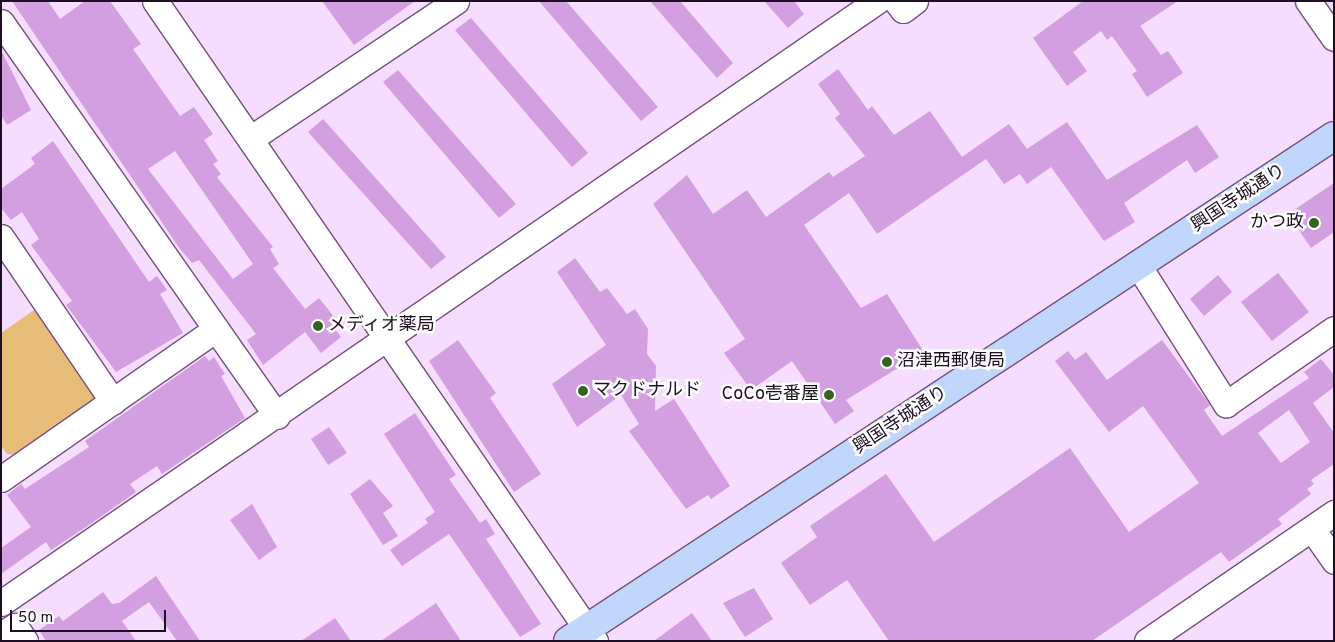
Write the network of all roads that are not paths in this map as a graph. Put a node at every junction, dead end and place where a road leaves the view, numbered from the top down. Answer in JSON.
{"nodes":[{"id":1,"x":155,"y":1,"type":"edge"},
{"id":2,"x":456,"y":1,"type":"edge"},
{"id":3,"x":876,"y":1,"type":"edge"},
{"id":4,"x":896,"y":1,"type":"edge"},
{"id":5,"x":915,"y":1,"type":"edge"},
{"id":6,"x":1308,"y":1,"type":"edge"},
{"id":7,"x":1,"y":22,"type":"edge"},
{"id":8,"x":1334,"y":38,"type":"edge"},
{"id":9,"x":1334,"y":136,"type":"edge"},
{"id":10,"x":250,"y":139,"type":"junction"},
{"id":11,"x":1,"y":237,"type":"edge"},
{"id":12,"x":1138,"y":265,"type":"junction"},
{"id":13,"x":216,"y":329,"type":"junction"},
{"id":14,"x":1334,"y":329,"type":"edge"},
{"id":15,"x":387,"y":339,"type":"junction"},
{"id":16,"x":113,"y":402,"type":"junction"},
{"id":17,"x":277,"y":416,"type":"junction"},
{"id":18,"x":3,"y":473,"type":"edge"},
{"id":19,"x":1334,"y":513,"type":"edge"},
{"id":20,"x":1312,"y":529,"type":"junction"},
{"id":21,"x":1334,"y":561,"type":"edge"},
{"id":22,"x":1,"y":603,"type":"edge"},
{"id":23,"x":1,"y":635,"type":"edge"},
{"id":24,"x":583,"y":637,"type":"edge"},
{"id":25,"x":25,"y":641,"type":"edge"},
{"id":26,"x":1147,"y":641,"type":"edge"}],
"edges":[{"from":1,"to":10,"type":"street"},
{"from":2,"to":10,"type":"street"},
{"from":3,"to":15,"type":"street"},
{"from":4,"to":5,"type":"street"},
{"from":6,"to":8,"type":"street"},
{"from":7,"to":13,"type":"street"},
{"from":9,"to":12,"type":"main road","name":"興国寺城通り"},
{"from":10,"to":15,"type":"street"},
{"from":11,"to":16,"type":"street"},
{"from":12,"to":14,"type":"street"},
{"from":12,"to":24,"type":"main road","name":"興国寺城通り"},
{"from":13,"to":16,"type":"street"},
{"from":13,"to":17,"type":"street"},
{"from":15,"to":17,"type":"street"},
{"from":15,"to":24,"type":"street"},
{"from":16,"to":18,"type":"street"},
{"from":17,"to":22,"type":"street"},
{"from":19,"to":20,"type":"street"},
{"from":20,"to":21,"type":"street"},
{"from":20,"to":26,"type":"street"},
{"from":23,"to":25,"type":"street"}]}
